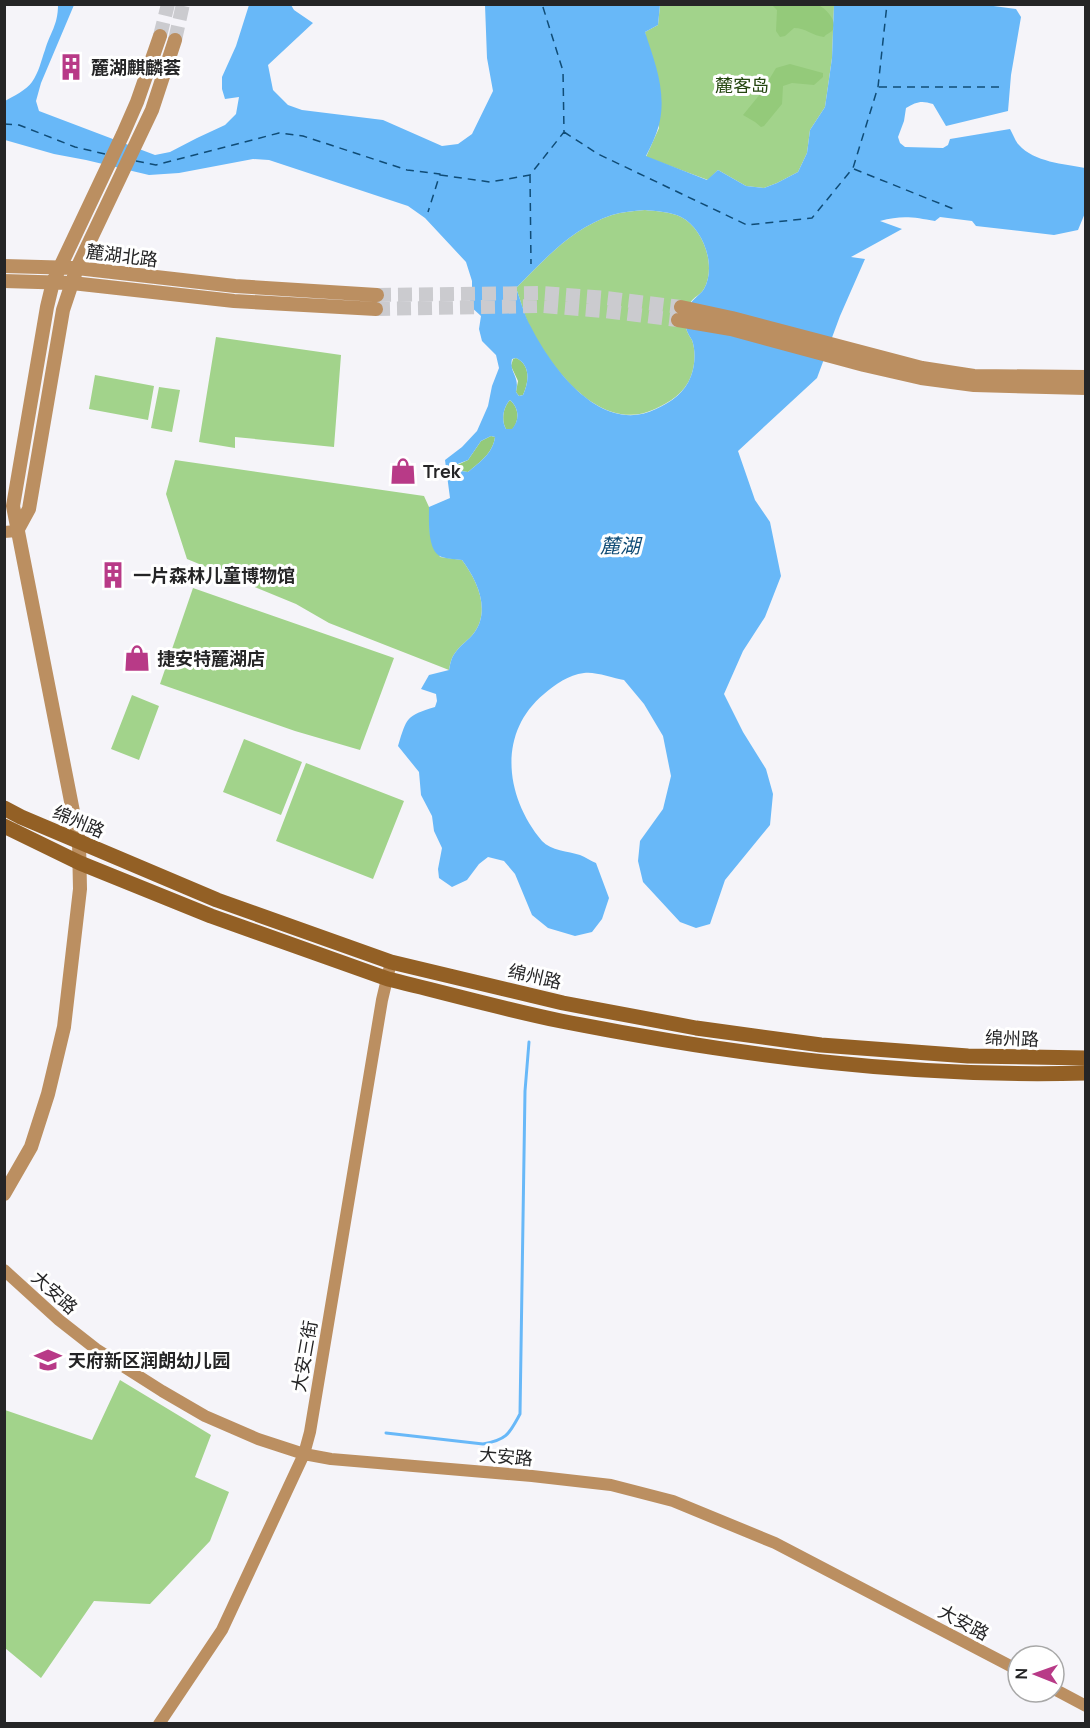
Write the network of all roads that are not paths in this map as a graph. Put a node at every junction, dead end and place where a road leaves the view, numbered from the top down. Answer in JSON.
{"nodes":[{"id":1,"x":159,"y":36,"type":"tunnel mouth"},
{"id":2,"x":175,"y":40,"type":"tunnel mouth"},
{"id":3,"x":4,"y":266,"type":"edge"},
{"id":4,"x":59,"y":267,"type":"junction"},
{"id":5,"x":77,"y":268,"type":"junction"},
{"id":6,"x":4,"y":281,"type":"edge"},
{"id":7,"x":53,"y":282,"type":"junction"},
{"id":8,"x":72,"y":283,"type":"junction"},
{"id":9,"x":680,"y":314,"type":"tunnel mouth"},
{"id":10,"x":866,"y":359,"type":"junction"},
{"id":11,"x":1086,"y":377,"type":"edge"},
{"id":12,"x":1086,"y":388,"type":"edge"},
{"id":13,"x":11,"y":532,"type":"edge"},
{"id":14,"x":4,"y":807,"type":"edge"},
{"id":15,"x":4,"y":826,"type":"edge"},
{"id":16,"x":79,"y":842,"type":"junction"},
{"id":17,"x":80,"y":863,"type":"junction"},
{"id":18,"x":392,"y":962,"type":"junction"},
{"id":19,"x":388,"y":979,"type":"junction"},
{"id":20,"x":1086,"y":1058,"type":"edge"},
{"id":21,"x":1086,"y":1073,"type":"edge"},
{"id":22,"x":4,"y":1194,"type":"edge"},
{"id":23,"x":4,"y":1270,"type":"edge"},
{"id":24,"x":304,"y":1454,"type":"junction"},
{"id":25,"x":1006,"y":1664,"type":"edge"},
{"id":26,"x":1066,"y":1695,"type":"edge"},
{"id":27,"x":1086,"y":1706,"type":"edge"},
{"id":28,"x":159,"y":1724,"type":"edge"}],
"edges":[{"from":1,"to":4,"type":"street"},
{"from":2,"to":5,"type":"street"},
{"from":3,"to":4,"type":"street","name":"麓湖北路"},
{"from":4,"to":5,"type":"street","name":"麓湖北路"},
{"from":4,"to":7,"type":"street"},
{"from":5,"to":8,"type":"street"},
{"from":5,"to":8,"type":"street","name":"麓湖北路"},
{"from":6,"to":7,"type":"street"},
{"from":7,"to":8,"type":"street"},
{"from":7,"to":13,"type":"street"},
{"from":8,"to":13,"type":"street"},
{"from":9,"to":10,"type":"street"},
{"from":10,"to":11,"type":"street"},
{"from":10,"to":12,"type":"street"},
{"from":13,"to":16,"type":"street"},
{"from":14,"to":16,"type":"main road","name":"绵州路"},
{"from":15,"to":17,"type":"main road","name":"绵州路"},
{"from":16,"to":17,"type":"street"},
{"from":16,"to":18,"type":"main road","name":"绵州路"},
{"from":17,"to":19,"type":"main road","name":"绵州路"},
{"from":17,"to":22,"type":"street"},
{"from":18,"to":19,"type":"street","name":"大安三街"},
{"from":18,"to":20,"type":"main road","name":"绵州路"},
{"from":19,"to":21,"type":"main road","name":"绵州路"},
{"from":19,"to":24,"type":"street","name":"大安三街"},
{"from":23,"to":24,"type":"street","name":"大安路"},
{"from":24,"to":25,"type":"street","name":"大安路"},
{"from":24,"to":28,"type":"street","name":"大安三街"},
{"from":26,"to":27,"type":"street"}]}
